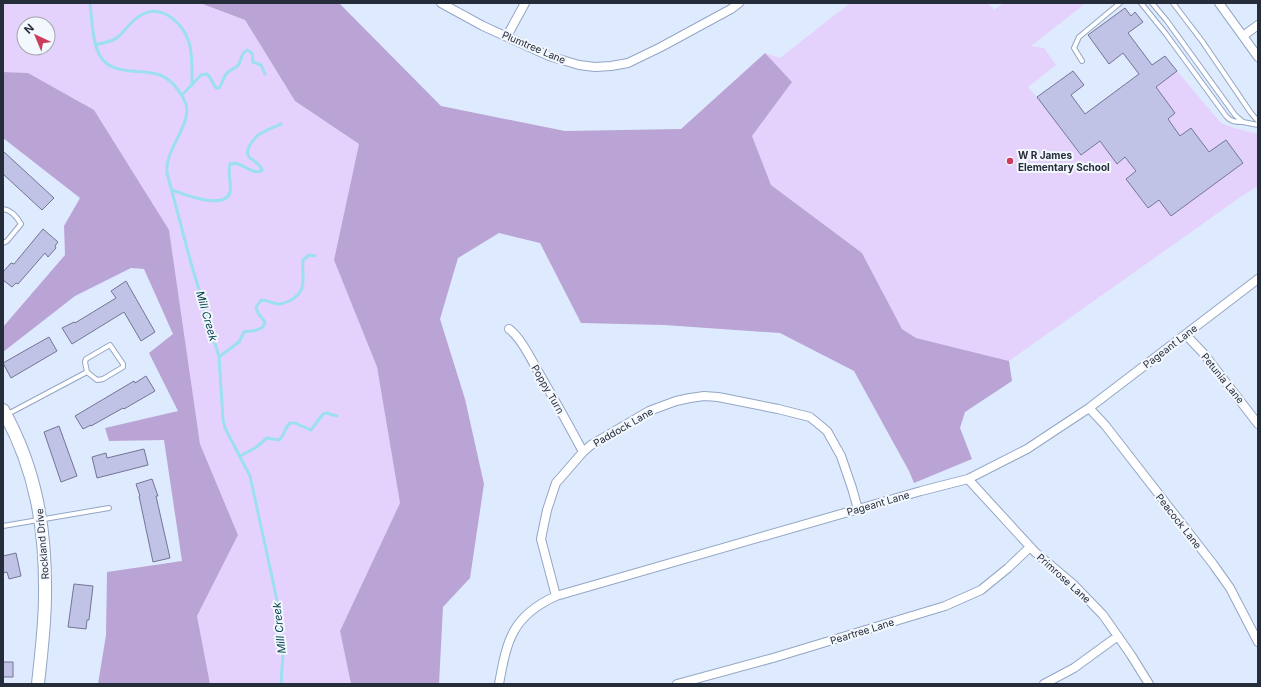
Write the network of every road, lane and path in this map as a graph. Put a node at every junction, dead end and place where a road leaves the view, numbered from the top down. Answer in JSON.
{"nodes":[{"id":1,"x":441,"y":3,"type":"edge"},
{"id":2,"x":525,"y":3,"type":"edge"},
{"id":3,"x":739,"y":3,"type":"edge"},
{"id":4,"x":1120,"y":3,"type":"edge"},
{"id":5,"x":1141,"y":3,"type":"edge"},
{"id":6,"x":1152,"y":3,"type":"edge"},
{"id":7,"x":1173,"y":3,"type":"edge"},
{"id":8,"x":1219,"y":3,"type":"edge"},
{"id":9,"x":1258,"y":24,"type":"edge"},
{"id":10,"x":507,"y":36,"type":"junction"},
{"id":11,"x":1243,"y":36,"type":"junction"},
{"id":12,"x":1258,"y":57,"type":"edge"},
{"id":13,"x":1082,"y":61,"type":"dead end"},
{"id":14,"x":1258,"y":121,"type":"edge"},
{"id":15,"x":1244,"y":122,"type":"junction"},
{"id":16,"x":1258,"y":125,"type":"edge"},
{"id":17,"x":3,"y":209,"type":"edge"},
{"id":18,"x":3,"y":243,"type":"edge"},
{"id":19,"x":1258,"y":279,"type":"edge"},
{"id":20,"x":509,"y":329,"type":"dead end"},
{"id":21,"x":1186,"y":335,"type":"junction"},
{"id":22,"x":87,"y":372,"type":"junction"},
{"id":23,"x":1089,"y":408,"type":"junction"},
{"id":24,"x":4,"y":412,"type":"edge"},
{"id":25,"x":1258,"y":424,"type":"edge"},
{"id":26,"x":583,"y":452,"type":"junction"},
{"id":27,"x":968,"y":479,"type":"junction"},
{"id":28,"x":109,"y":508,"type":"dead end"},
{"id":29,"x":858,"y":509,"type":"junction"},
{"id":30,"x":41,"y":519,"type":"junction"},
{"id":31,"x":3,"y":526,"type":"edge"},
{"id":32,"x":1030,"y":547,"type":"junction"},
{"id":33,"x":556,"y":596,"type":"junction"},
{"id":34,"x":1118,"y":636,"type":"junction"},
{"id":35,"x":1258,"y":642,"type":"edge"},
{"id":36,"x":38,"y":684,"type":"edge"},
{"id":37,"x":499,"y":684,"type":"edge"},
{"id":38,"x":677,"y":684,"type":"edge"},
{"id":39,"x":1044,"y":684,"type":"edge"},
{"id":40,"x":1149,"y":684,"type":"edge"}],
"edges":[{"from":1,"to":10,"type":"street","name":"Plumtree Lane"},
{"from":2,"to":10,"type":"street"},
{"from":3,"to":10,"type":"street","name":"Plumtree Lane"},
{"from":4,"to":13,"type":"lane"},
{"from":5,"to":15,"type":"lane"},
{"from":6,"to":15,"type":"lane"},
{"from":7,"to":14,"type":"lane"},
{"from":8,"to":11,"type":"street"},
{"from":9,"to":11,"type":"street"},
{"from":11,"to":12,"type":"street"},
{"from":15,"to":16,"type":"lane"},
{"from":17,"to":18,"type":"lane"},
{"from":19,"to":21,"type":"street","name":"Pageant Lane"},
{"from":20,"to":26,"type":"street","name":"Poppy Turn"},
{"from":21,"to":23,"type":"street","name":"Pageant Lane"},
{"from":21,"to":25,"type":"street","name":"Petunia Lane"},
{"from":22,"to":22,"type":"lane"},
{"from":22,"to":24,"type":"lane"},
{"from":23,"to":27,"type":"street","name":"Pageant Lane"},
{"from":23,"to":35,"type":"street","name":"Peacock Lane"},
{"from":24,"to":30,"type":"street","name":"Rockland Drive"},
{"from":26,"to":29,"type":"street","name":"Paddock Lane"},
{"from":26,"to":33,"type":"street","name":"Paddock Lane"},
{"from":27,"to":29,"type":"street","name":"Pageant Lane"},
{"from":27,"to":32,"type":"street","name":"Primrose Lane"},
{"from":28,"to":30,"type":"lane"},
{"from":29,"to":33,"type":"street","name":"Pageant Lane"},
{"from":30,"to":31,"type":"lane"},
{"from":30,"to":36,"type":"street","name":"Rockland Drive"},
{"from":32,"to":34,"type":"street","name":"Primrose Lane"},
{"from":32,"to":38,"type":"street","name":"Peartree Lane"},
{"from":33,"to":37,"type":"street","name":"Pageant Lane"},
{"from":34,"to":39,"type":"street"},
{"from":34,"to":40,"type":"street","name":"Primrose Lane"}]}
